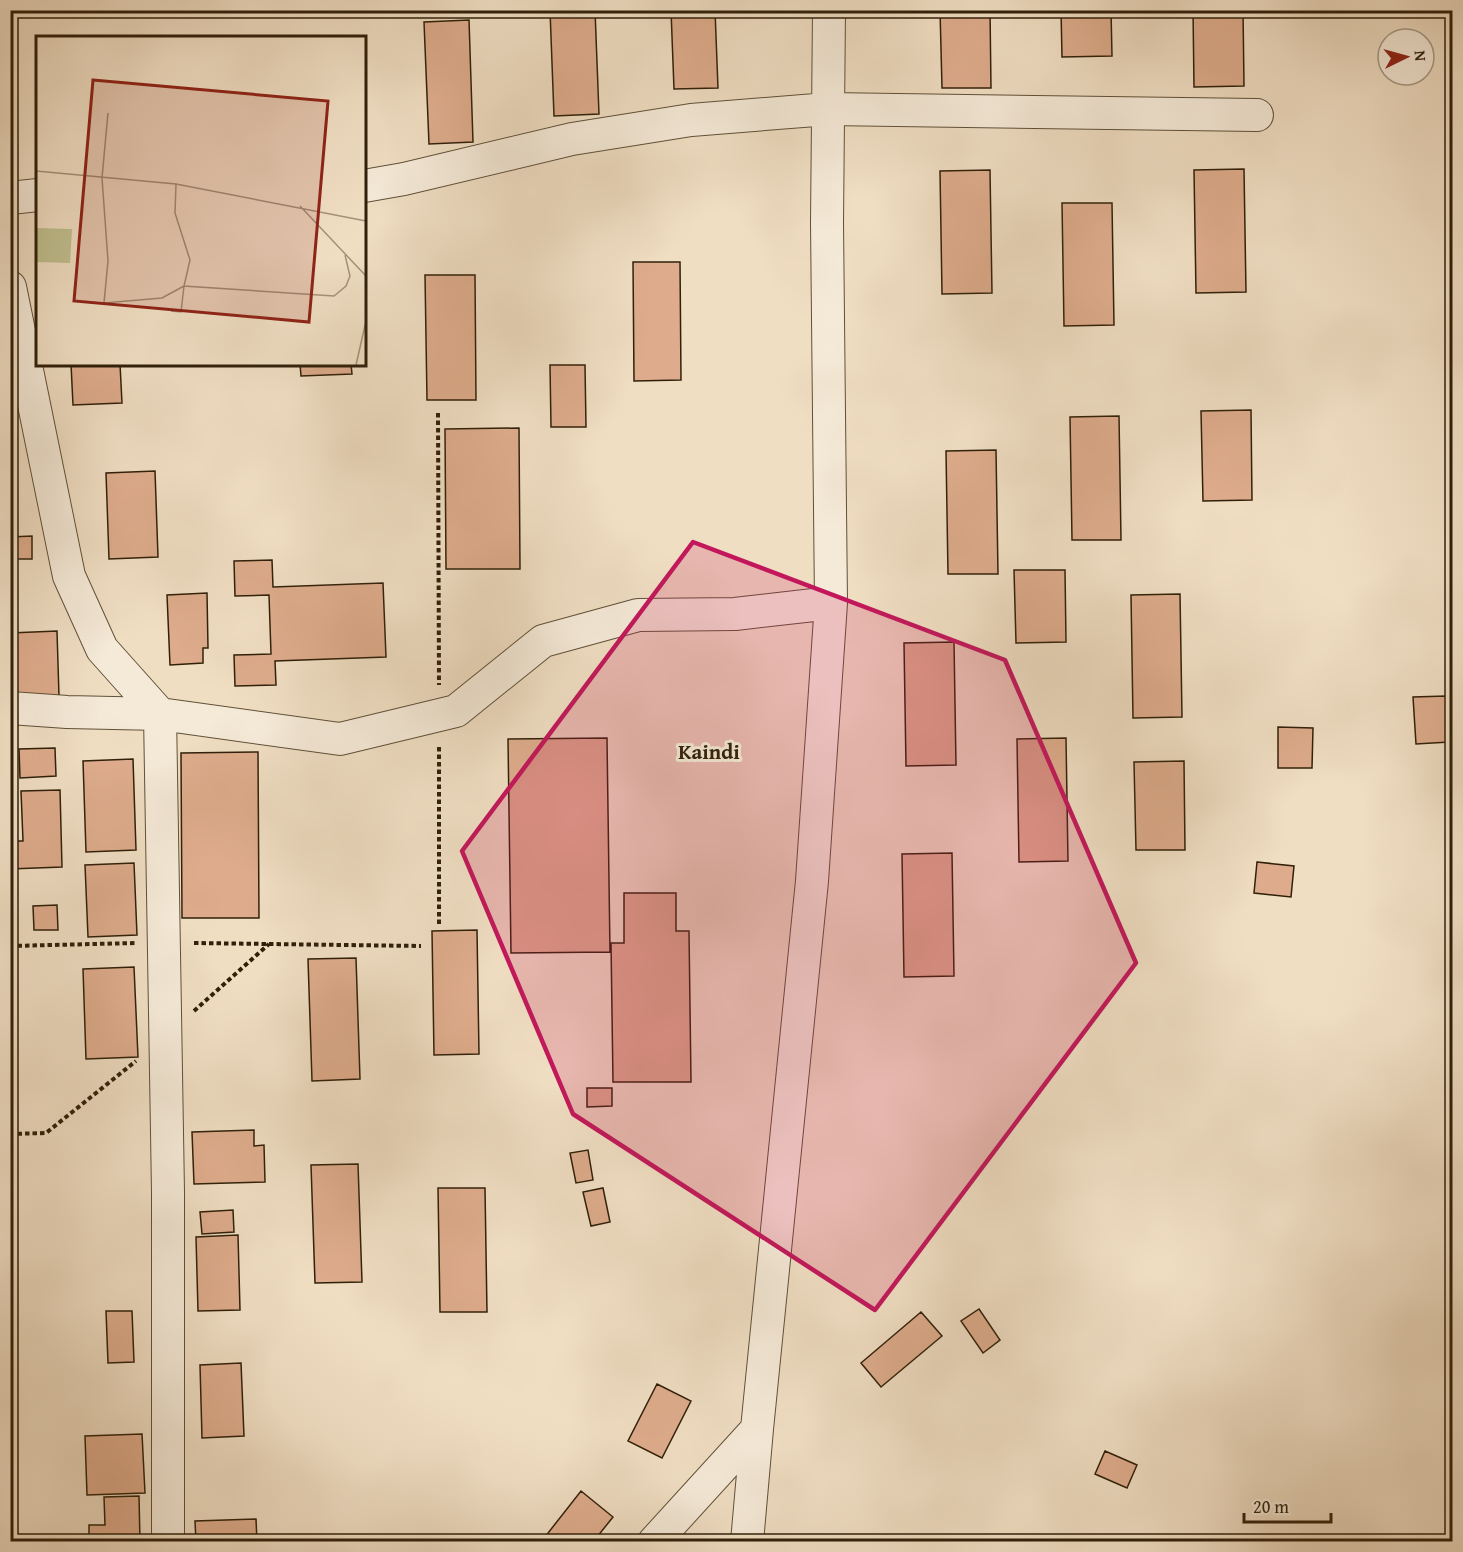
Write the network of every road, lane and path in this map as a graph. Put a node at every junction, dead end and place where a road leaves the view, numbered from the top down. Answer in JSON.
{"nodes":[{"id":1,"x":829,"y":10,"type":"edge"},
{"id":2,"x":828,"y":109,"type":"junction"},
{"id":3,"x":1257,"y":115,"type":"dead end"},
{"id":4,"x":366,"y":186,"type":"edge"},
{"id":5,"x":36,"y":195,"type":"edge"},
{"id":6,"x":10,"y":198,"type":"edge"},
{"id":7,"x":10,"y":287,"type":"edge"},
{"id":8,"x":438,"y":413,"type":"dead end"},
{"id":9,"x":831,"y":603,"type":"junction"},
{"id":10,"x":10,"y":708,"type":"edge"},
{"id":11,"x":160,"y":714,"type":"junction"},
{"id":12,"x":439,"y":715,"type":"junction"},
{"id":13,"x":439,"y":926,"type":"dead end"},
{"id":14,"x":164,"y":943,"type":"junction"},
{"id":15,"x":10,"y":946,"type":"edge"},
{"id":16,"x":421,"y":946,"type":"dead end"},
{"id":17,"x":757,"y":1429,"type":"junction"},
{"id":18,"x":168,"y":1542,"type":"edge"},
{"id":19,"x":654,"y":1542,"type":"edge"},
{"id":20,"x":747,"y":1542,"type":"edge"}],
"edges":[{"from":1,"to":2,"type":"street"},
{"from":2,"to":3,"type":"street"},
{"from":2,"to":4,"type":"street"},
{"from":2,"to":9,"type":"street"},
{"from":5,"to":6,"type":"street"},
{"from":7,"to":11,"type":"street"},
{"from":8,"to":12,"type":"path"},
{"from":9,"to":12,"type":"street"},
{"from":9,"to":17,"type":"street"},
{"from":10,"to":11,"type":"street"},
{"from":11,"to":12,"type":"street"},
{"from":11,"to":14,"type":"street"},
{"from":12,"to":13,"type":"path"},
{"from":14,"to":15,"type":"path"},
{"from":14,"to":16,"type":"path"},
{"from":14,"to":18,"type":"street"},
{"from":17,"to":19,"type":"street"},
{"from":17,"to":20,"type":"street"}]}
